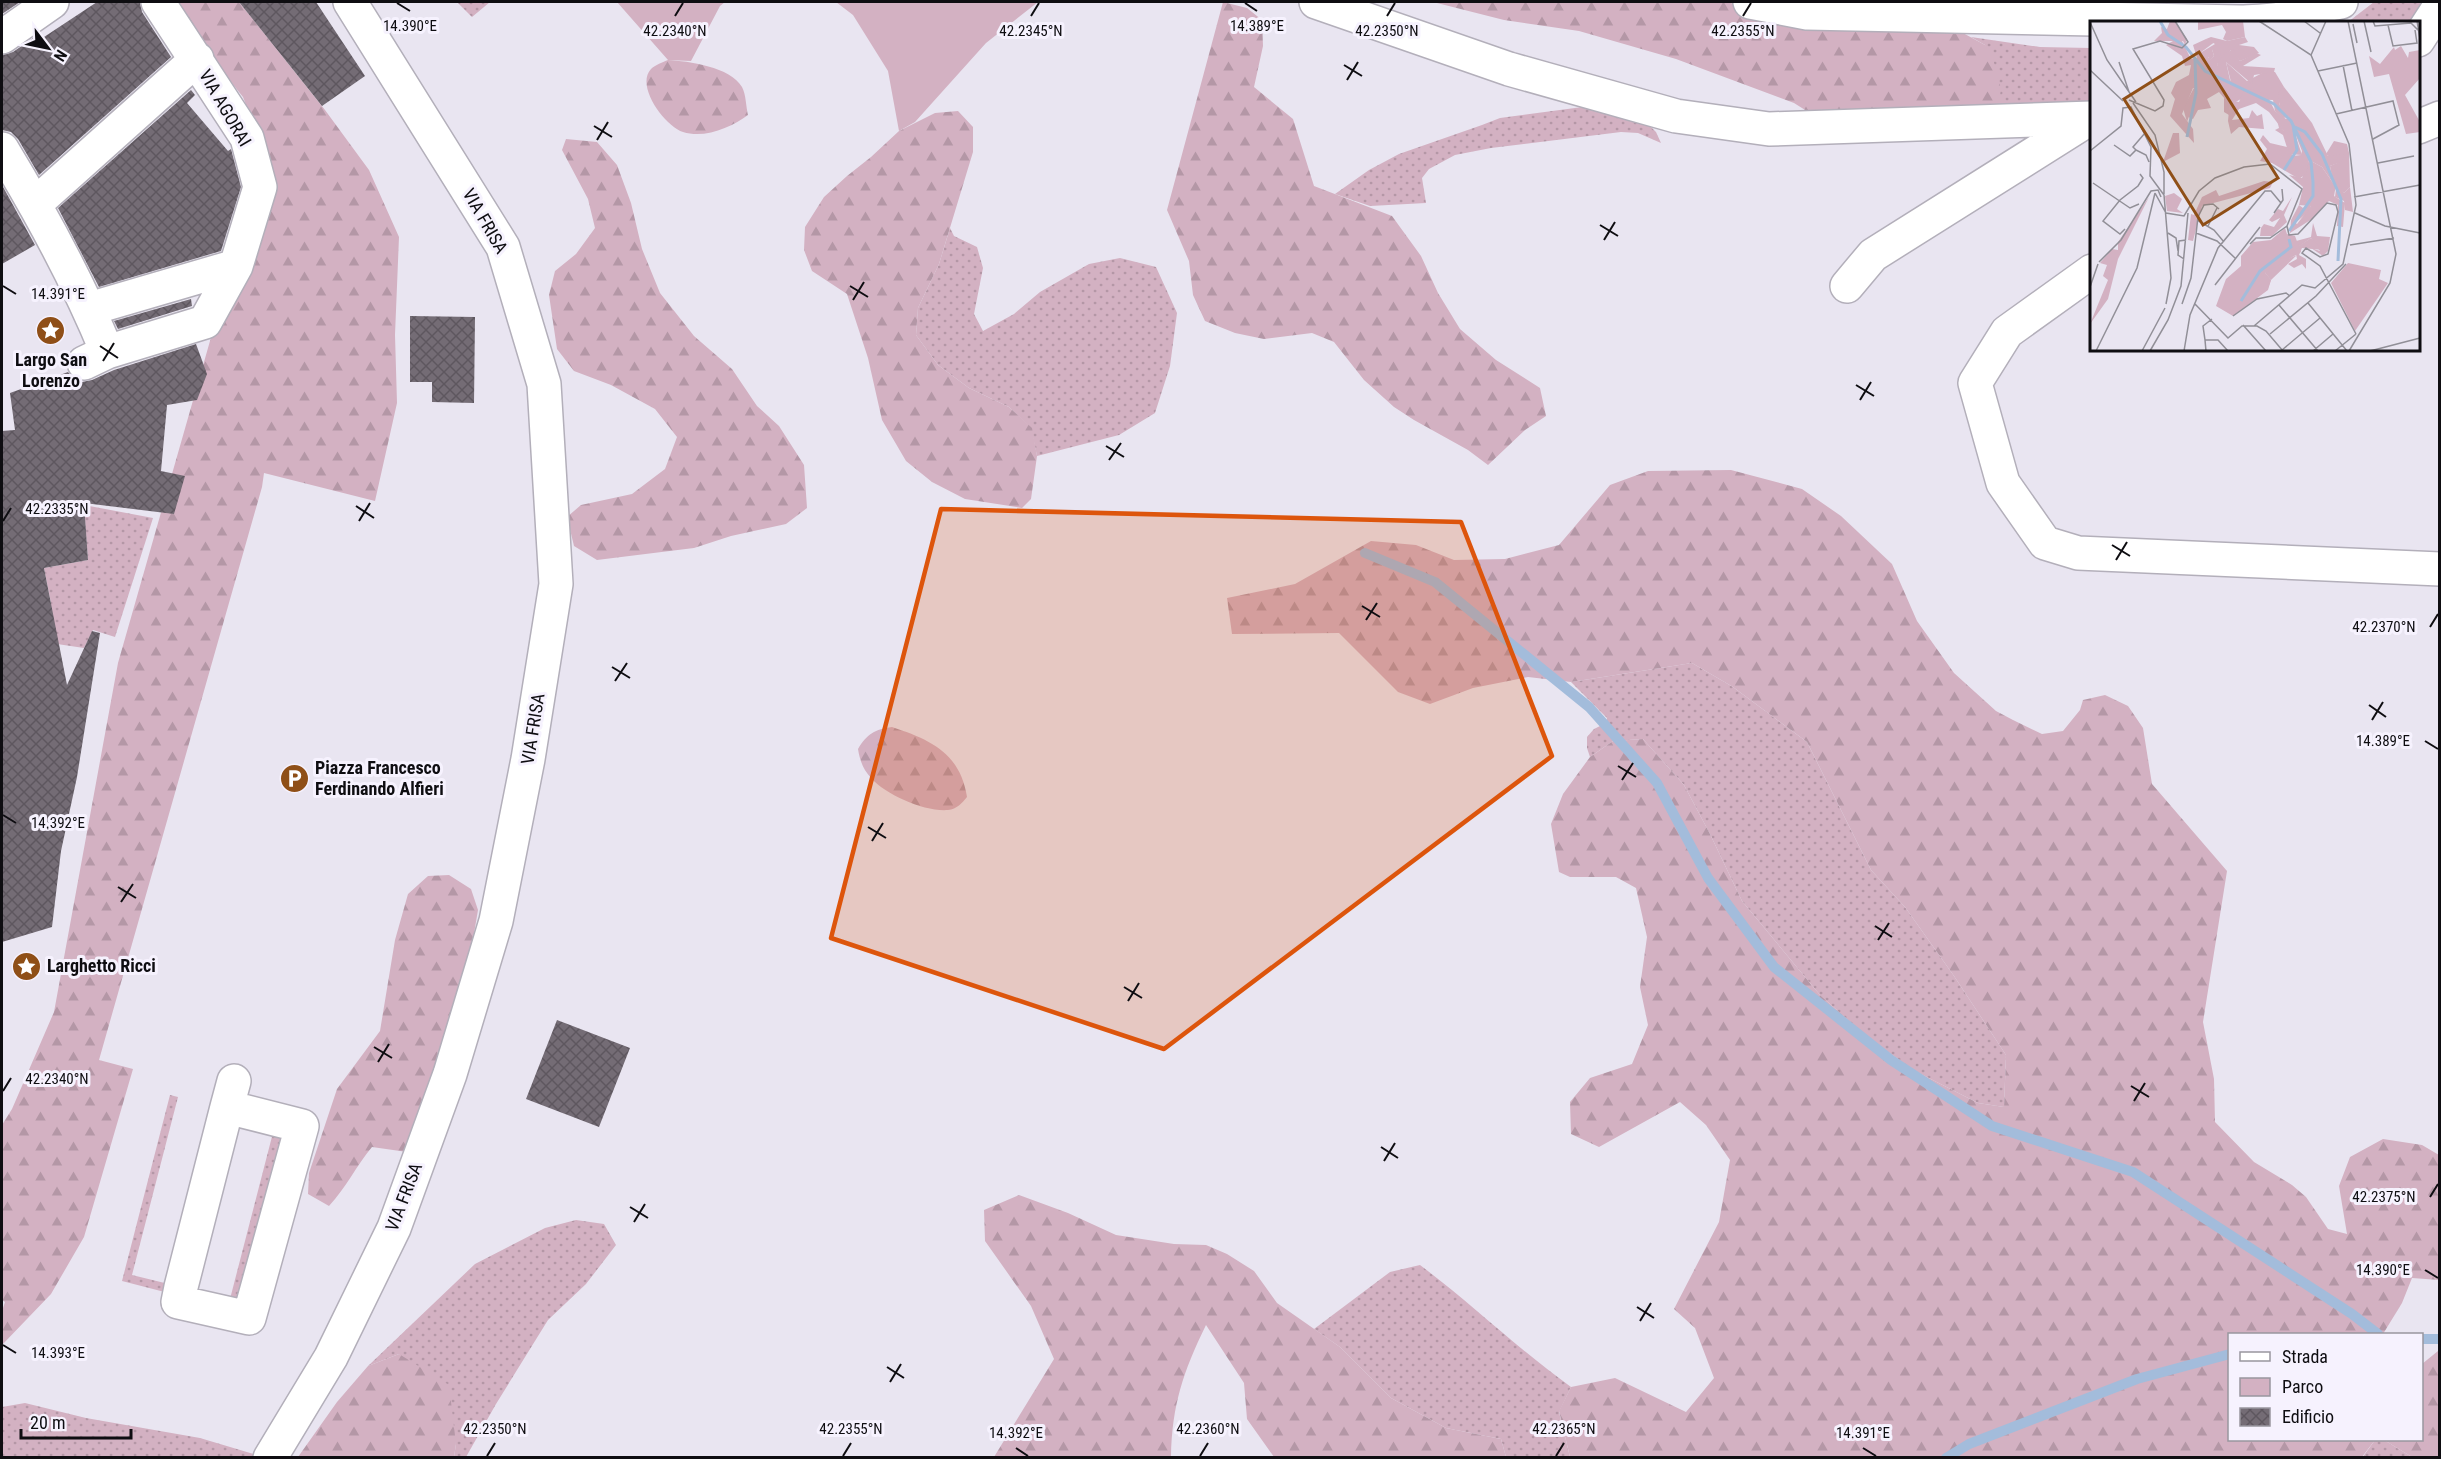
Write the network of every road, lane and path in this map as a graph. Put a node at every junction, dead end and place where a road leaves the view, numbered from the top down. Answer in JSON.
{"nodes":[{"id":1,"x":52,"y":2,"type":"edge"},
{"id":2,"x":158,"y":2,"type":"edge"},
{"id":3,"x":350,"y":2,"type":"edge"},
{"id":4,"x":1316,"y":2,"type":"edge"},
{"id":5,"x":1750,"y":2,"type":"edge"},
{"id":6,"x":2341,"y":2,"type":"edge"},
{"id":7,"x":1788,"y":5,"type":"edge"},
{"id":8,"x":2311,"y":5,"type":"edge"},
{"id":9,"x":2439,"y":6,"type":"edge"},
{"id":10,"x":2193,"y":21,"type":"edge"},
{"id":11,"x":2278,"y":21,"type":"edge"},
{"id":12,"x":2,"y":37,"type":"edge"},
{"id":13,"x":2420,"y":37,"type":"edge"},
{"id":14,"x":197,"y":59,"type":"junction"},
{"id":15,"x":2090,"y":118,"type":"edge"},
{"id":16,"x":2439,"y":118,"type":"edge"},
{"id":17,"x":2090,"y":119,"type":"edge"},
{"id":18,"x":2420,"y":126,"type":"edge"},
{"id":19,"x":2,"y":149,"type":"edge"},
{"id":20,"x":35,"y":204,"type":"junction"},
{"id":21,"x":236,"y":266,"type":"junction"},
{"id":22,"x":2090,"y":272,"type":"edge"},
{"id":23,"x":1847,"y":286,"type":"dead end"},
{"id":24,"x":89,"y":309,"type":"junction"},
{"id":25,"x":2439,"y":569,"type":"edge"},
{"id":26,"x":230,"y":1094,"type":"joint"},
{"id":27,"x":270,"y":1458,"type":"edge"}],
"edges":[{"from":1,"to":12,"type":"street"},
{"from":2,"to":14,"type":"street","name":"VIA AGORAI"},
{"from":3,"to":27,"type":"street","name":"VIA FRISA"},
{"from":4,"to":15,"type":"street"},
{"from":5,"to":7,"type":"street"},
{"from":6,"to":8,"type":"street"},
{"from":7,"to":10,"type":"street"},
{"from":8,"to":11,"type":"street"},
{"from":9,"to":13,"type":"street"},
{"from":14,"to":20,"type":"street"},
{"from":14,"to":21,"type":"street","name":"VIA AGORAI"},
{"from":16,"to":18,"type":"street"},
{"from":17,"to":23,"type":"street"},
{"from":19,"to":20,"type":"street"},
{"from":20,"to":24,"type":"street"},
{"from":21,"to":24,"type":"street"},
{"from":21,"to":24,"type":"street","name":"VIA AGORAI"},
{"from":22,"to":25,"type":"street"},
{"from":26,"to":26,"type":"street"}]}
